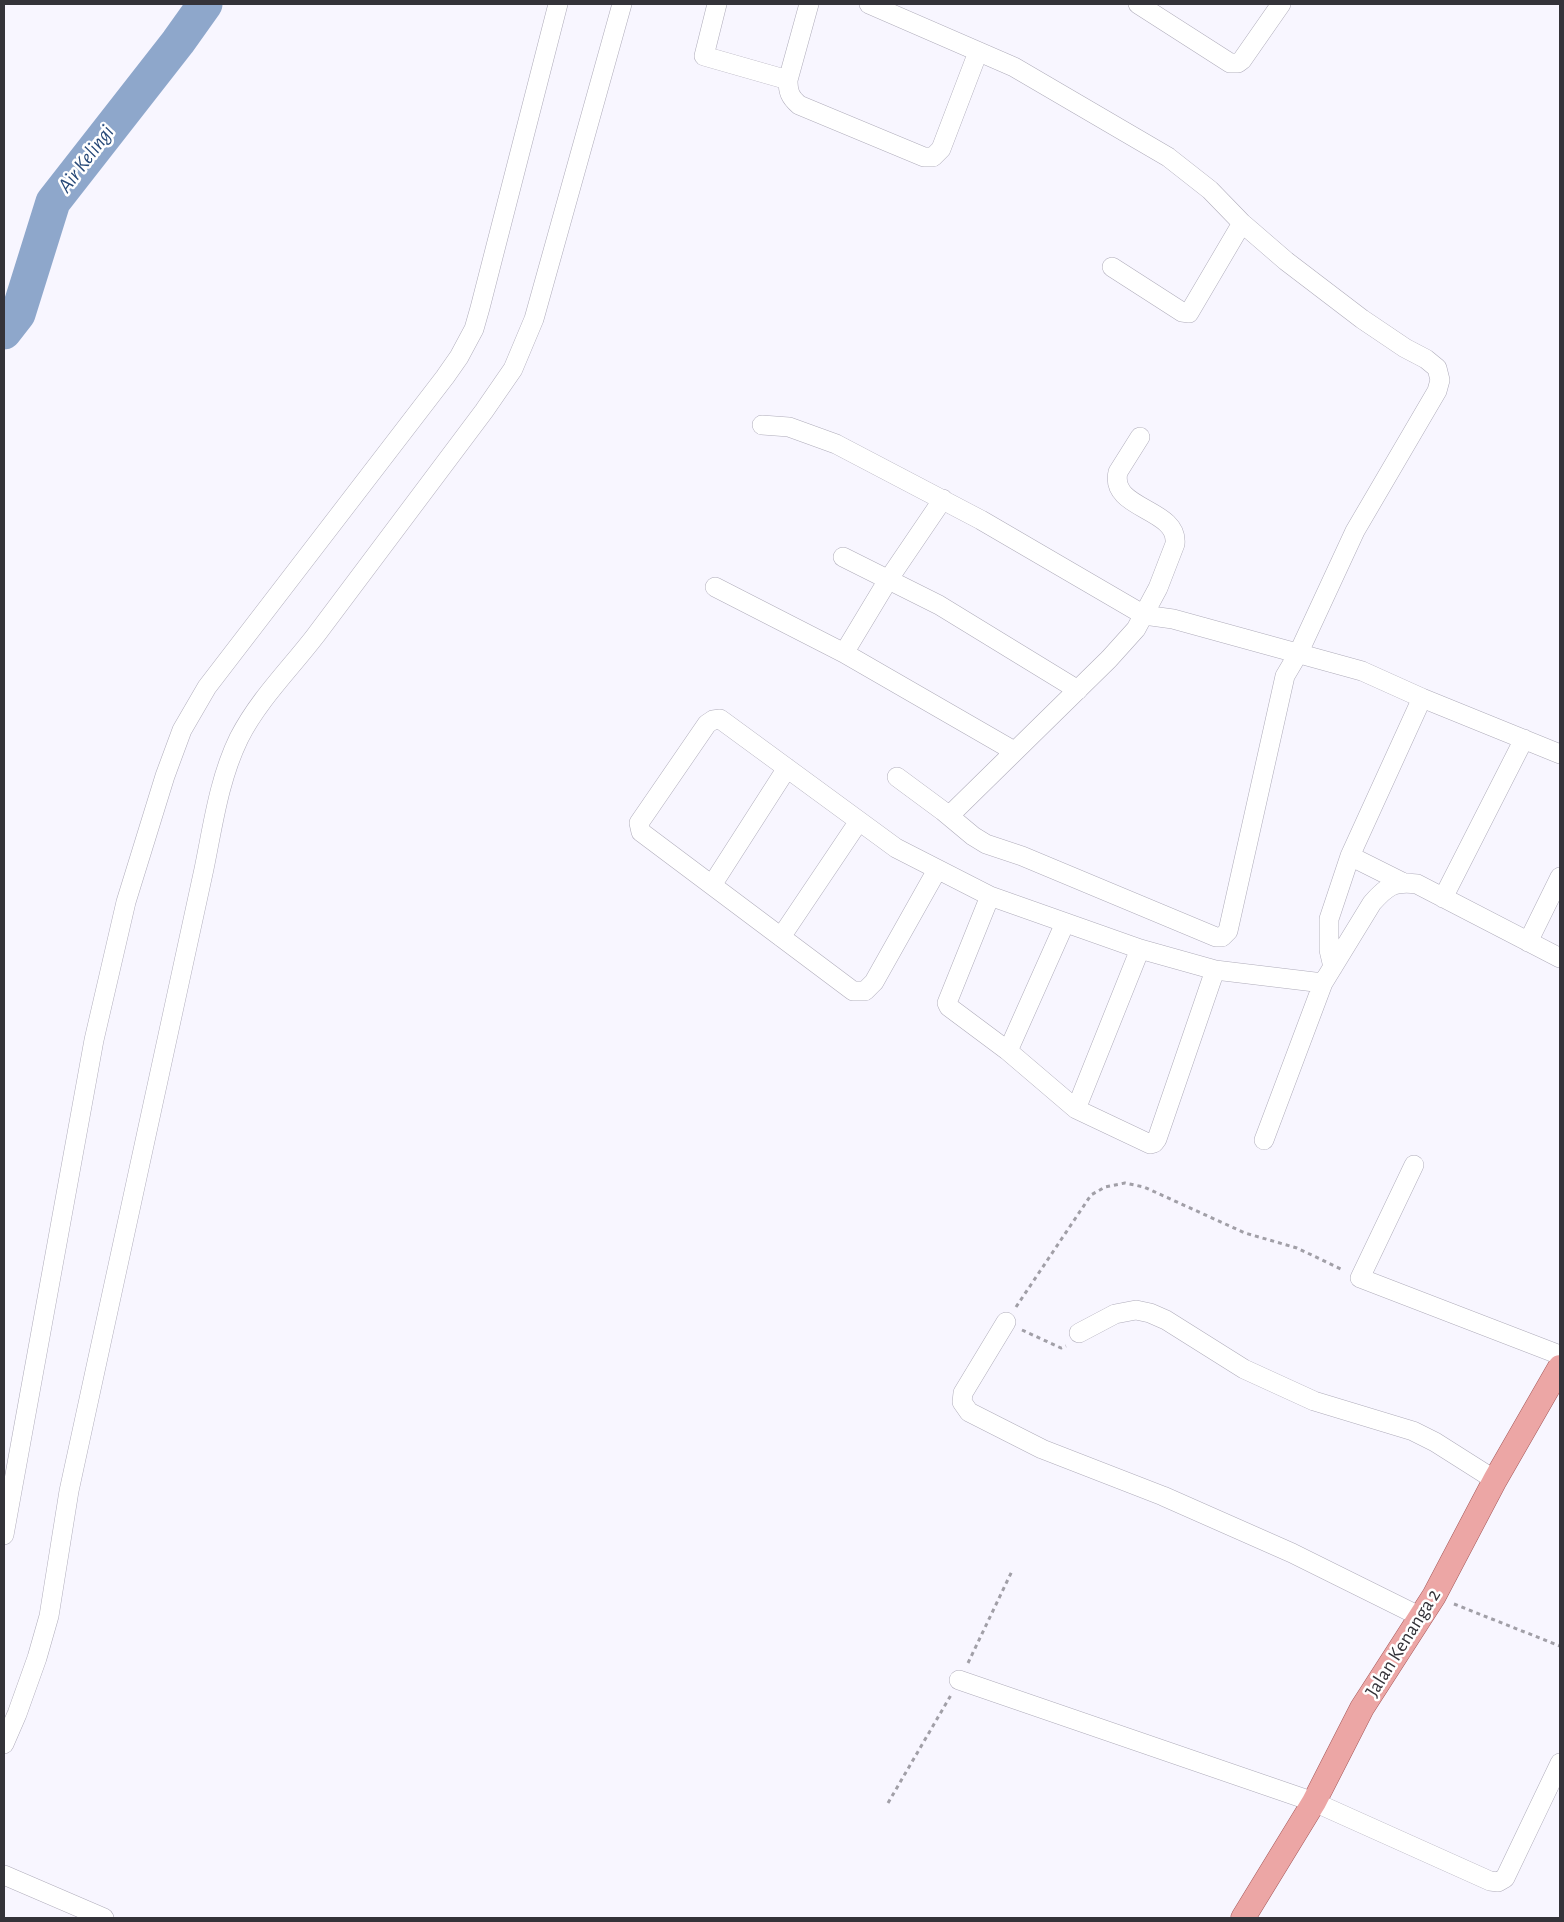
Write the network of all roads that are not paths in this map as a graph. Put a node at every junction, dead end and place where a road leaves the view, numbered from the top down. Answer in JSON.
{"nodes":[{"id":1,"x":558,"y":4,"type":"edge"},
{"id":2,"x":622,"y":4,"type":"edge"},
{"id":3,"x":717,"y":4,"type":"edge"},
{"id":4,"x":809,"y":4,"type":"edge"},
{"id":5,"x":869,"y":4,"type":"edge"},
{"id":6,"x":1138,"y":4,"type":"edge"},
{"id":7,"x":1281,"y":4,"type":"edge"},
{"id":8,"x":978,"y":52,"type":"junction"},
{"id":9,"x":788,"y":80,"type":"junction"},
{"id":10,"x":1242,"y":223,"type":"junction"},
{"id":11,"x":1112,"y":267,"type":"dead end"},
{"id":12,"x":762,"y":425,"type":"dead end"},
{"id":13,"x":1140,"y":437,"type":"dead end"},
{"id":14,"x":943,"y":499,"type":"junction"},
{"id":15,"x":843,"y":557,"type":"dead end"},
{"id":16,"x":888,"y":580,"type":"junction"},
{"id":17,"x":715,"y":586,"type":"dead end"},
{"id":18,"x":1144,"y":615,"type":"junction"},
{"id":19,"x":844,"y":653,"type":"junction"},
{"id":20,"x":1298,"y":654,"type":"junction"},
{"id":21,"x":1078,"y":690,"type":"junction"},
{"id":22,"x":1422,"y":698,"type":"junction"},
{"id":23,"x":1524,"y":739,"type":"junction"},
{"id":24,"x":1014,"y":751,"type":"junction"},
{"id":25,"x":1560,"y":754,"type":"edge"},
{"id":26,"x":787,"y":768,"type":"junction"},
{"id":27,"x":897,"y":777,"type":"dead end"},
{"id":28,"x":949,"y":816,"type":"junction"},
{"id":29,"x":859,"y":821,"type":"junction"},
{"id":30,"x":1350,"y":856,"type":"junction"},
{"id":31,"x":937,"y":870,"type":"junction"},
{"id":32,"x":1560,"y":877,"type":"edge"},
{"id":33,"x":1402,"y":882,"type":"junction"},
{"id":34,"x":712,"y":885,"type":"junction"},
{"id":35,"x":990,"y":896,"type":"junction"},
{"id":36,"x":1443,"y":898,"type":"junction"},
{"id":37,"x":1064,"y":923,"type":"junction"},
{"id":38,"x":781,"y":937,"type":"junction"},
{"id":39,"x":1528,"y":942,"type":"junction"},
{"id":40,"x":1140,"y":949,"type":"junction"},
{"id":41,"x":1560,"y":958,"type":"edge"},
{"id":42,"x":1334,"y":967,"type":"junction"},
{"id":43,"x":1215,"y":970,"type":"junction"},
{"id":44,"x":1323,"y":983,"type":"junction"},
{"id":45,"x":1008,"y":1051,"type":"junction"},
{"id":46,"x":1076,"y":1109,"type":"junction"},
{"id":47,"x":1264,"y":1140,"type":"dead end"},
{"id":48,"x":1414,"y":1164,"type":"dead end"},
{"id":49,"x":1006,"y":1322,"type":"road end"},
{"id":50,"x":1079,"y":1333,"type":"road end"},
{"id":51,"x":1560,"y":1355,"type":"edge"},
{"id":52,"x":1560,"y":1367,"type":"edge"},
{"id":53,"x":1494,"y":1480,"type":"junction"},
{"id":54,"x":4,"y":1535,"type":"edge"},
{"id":55,"x":1422,"y":1616,"type":"junction"},
{"id":56,"x":959,"y":1680,"type":"road end"},
{"id":57,"x":4,"y":1744,"type":"edge"},
{"id":58,"x":1560,"y":1763,"type":"edge"},
{"id":59,"x":1314,"y":1802,"type":"junction"},
{"id":60,"x":4,"y":1875,"type":"edge"},
{"id":61,"x":104,"y":1918,"type":"edge"},
{"id":62,"x":1243,"y":1918,"type":"edge"}],
"edges":[{"from":1,"to":54,"type":"street"},
{"from":2,"to":57,"type":"street"},
{"from":3,"to":9,"type":"street"},
{"from":4,"to":9,"type":"street"},
{"from":5,"to":8,"type":"street"},
{"from":6,"to":7,"type":"street"},
{"from":8,"to":9,"type":"street"},
{"from":8,"to":10,"type":"street"},
{"from":10,"to":11,"type":"street"},
{"from":10,"to":20,"type":"street"},
{"from":12,"to":14,"type":"street"},
{"from":13,"to":18,"type":"street"},
{"from":14,"to":16,"type":"street"},
{"from":14,"to":18,"type":"street"},
{"from":15,"to":16,"type":"street"},
{"from":16,"to":19,"type":"street"},
{"from":16,"to":21,"type":"street"},
{"from":17,"to":19,"type":"street"},
{"from":18,"to":20,"type":"street"},
{"from":18,"to":21,"type":"street"},
{"from":19,"to":24,"type":"street"},
{"from":20,"to":22,"type":"street"},
{"from":20,"to":28,"type":"street"},
{"from":21,"to":24,"type":"street"},
{"from":22,"to":23,"type":"street"},
{"from":22,"to":30,"type":"street"},
{"from":23,"to":25,"type":"street"},
{"from":23,"to":36,"type":"street"},
{"from":24,"to":28,"type":"street"},
{"from":26,"to":29,"type":"street"},
{"from":26,"to":34,"type":"street"},
{"from":26,"to":34,"type":"street"},
{"from":27,"to":28,"type":"street"},
{"from":29,"to":31,"type":"street"},
{"from":29,"to":38,"type":"street"},
{"from":30,"to":33,"type":"street"},
{"from":30,"to":42,"type":"street"},
{"from":31,"to":35,"type":"street"},
{"from":31,"to":38,"type":"street"},
{"from":32,"to":39,"type":"street"},
{"from":33,"to":36,"type":"street"},
{"from":33,"to":42,"type":"street"},
{"from":34,"to":38,"type":"street"},
{"from":35,"to":37,"type":"street"},
{"from":35,"to":45,"type":"street"},
{"from":36,"to":39,"type":"street"},
{"from":37,"to":40,"type":"street"},
{"from":37,"to":45,"type":"street"},
{"from":39,"to":41,"type":"street"},
{"from":40,"to":43,"type":"street"},
{"from":40,"to":46,"type":"street"},
{"from":42,"to":44,"type":"street"},
{"from":43,"to":44,"type":"street"},
{"from":43,"to":46,"type":"street"},
{"from":44,"to":47,"type":"street"},
{"from":45,"to":46,"type":"street"},
{"from":48,"to":51,"type":"street"},
{"from":49,"to":55,"type":"street"},
{"from":50,"to":53,"type":"street"},
{"from":52,"to":53,"type":"main road","name":"Jalan Kenanga 2"},
{"from":53,"to":55,"type":"main road","name":"Jalan Kenanga 2"},
{"from":55,"to":59,"type":"main road","name":"Jalan Kenanga 2"},
{"from":56,"to":59,"type":"street"},
{"from":58,"to":59,"type":"street"},
{"from":59,"to":62,"type":"main road","name":"Jalan Kenanga 2"},
{"from":60,"to":61,"type":"street"}]}
